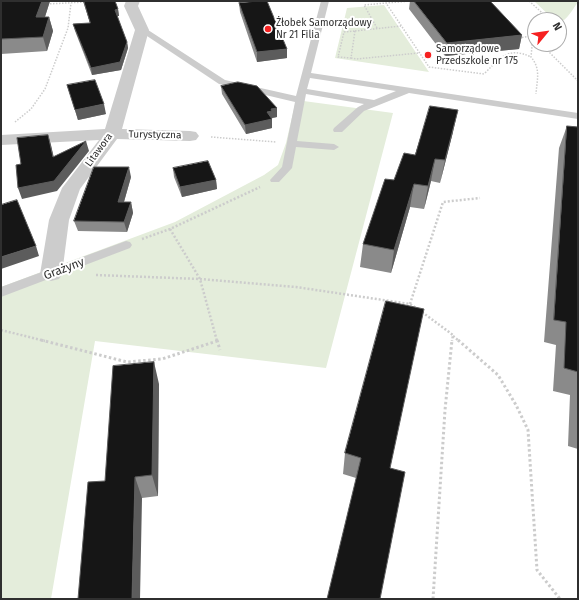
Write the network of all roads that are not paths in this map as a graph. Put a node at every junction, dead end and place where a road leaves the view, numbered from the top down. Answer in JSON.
{"nodes":[{"id":1,"x":133,"y":1,"type":"edge"},
{"id":2,"x":325,"y":1,"type":"edge"},
{"id":3,"x":142,"y":30,"type":"junction"},
{"id":4,"x":307,"y":75,"type":"junction"},
{"id":5,"x":410,"y":91,"type":"junction"},
{"id":6,"x":301,"y":96,"type":"junction"},
{"id":7,"x":375,"y":103,"type":"junction"},
{"id":8,"x":578,"y":116,"type":"edge"},
{"id":9,"x":338,"y":130,"type":"dead end"},
{"id":10,"x":5,"y":133,"type":"edge"},
{"id":11,"x":112,"y":134,"type":"junction"},
{"id":12,"x":190,"y":136,"type":"road end"},
{"id":13,"x":292,"y":144,"type":"junction"},
{"id":14,"x":334,"y":147,"type":"dead end"},
{"id":15,"x":275,"y":180,"type":"road end"},
{"id":16,"x":126,"y":245,"type":"road end"},
{"id":17,"x":51,"y":274,"type":"junction"},
{"id":18,"x":1,"y":292,"type":"edge"}],
"edges":[{"from":1,"to":3,"type":"street"},
{"from":2,"to":4,"type":"lane"},
{"from":3,"to":6,"type":"lane"},
{"from":3,"to":11,"type":"street","name":"Litawora"},
{"from":4,"to":5,"type":"lane"},
{"from":4,"to":6,"type":"lane"},
{"from":5,"to":7,"type":"lane"},
{"from":5,"to":8,"type":"lane"},
{"from":6,"to":7,"type":"lane"},
{"from":6,"to":13,"type":"lane"},
{"from":7,"to":9,"type":"lane"},
{"from":10,"to":11,"type":"street","name":"Turystyczna"},
{"from":11,"to":12,"type":"street","name":"Turystyczna"},
{"from":11,"to":17,"type":"street","name":"Litawora"},
{"from":13,"to":14,"type":"lane"},
{"from":13,"to":15,"type":"lane"},
{"from":16,"to":17,"type":"lane","name":"Grażyny"},
{"from":17,"to":18,"type":"lane","name":"Grażyny"}]}
